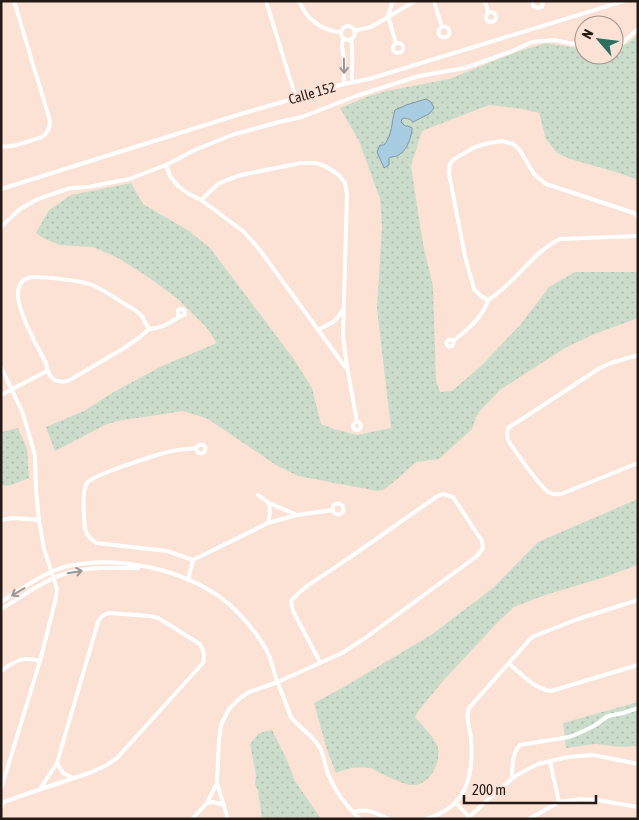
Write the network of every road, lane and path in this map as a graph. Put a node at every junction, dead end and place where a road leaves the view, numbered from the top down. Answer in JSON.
{"nodes":[{"id":1,"x":14,"y":1,"type":"edge"},
{"id":2,"x":266,"y":1,"type":"edge"},
{"id":3,"x":299,"y":1,"type":"edge"},
{"id":4,"x":415,"y":1,"type":"edge"},
{"id":5,"x":434,"y":1,"type":"edge"},
{"id":6,"x":485,"y":1,"type":"edge"},
{"id":7,"x":533,"y":1,"type":"edge"},
{"id":8,"x":543,"y":1,"type":"edge"},
{"id":9,"x":624,"y":1,"type":"edge"},
{"id":10,"x":397,"y":4,"type":"edge"},
{"id":11,"x":488,"y":12,"type":"dead end"},
{"id":12,"x":388,"y":16,"type":"junction"},
{"id":13,"x":442,"y":27,"type":"dead end"},
{"id":14,"x":638,"y":29,"type":"edge"},
{"id":15,"x":354,"y":31,"type":"junction"},
{"id":16,"x":341,"y":32,"type":"junction"},
{"id":17,"x":343,"y":38,"type":"junction"},
{"id":18,"x":351,"y":39,"type":"junction"},
{"id":19,"x":624,"y":41,"type":"edge"},
{"id":20,"x":396,"y":43,"type":"dead end"},
{"id":21,"x":574,"y":44,"type":"edge"},
{"id":22,"x":352,"y":82,"type":"junction"},
{"id":23,"x":344,"y":84,"type":"junction"},
{"id":24,"x":296,"y":98,"type":"junction"},
{"id":25,"x":1,"y":146,"type":"edge"},
{"id":26,"x":166,"y":165,"type":"junction"},
{"id":27,"x":1,"y":189,"type":"edge"},
{"id":28,"x":201,"y":200,"type":"junction"},
{"id":29,"x":638,"y":217,"type":"edge"},
{"id":30,"x":2,"y":225,"type":"edge"},
{"id":31,"x":638,"y":236,"type":"edge"},
{"id":32,"x":488,"y":300,"type":"junction"},
{"id":33,"x":343,"y":310,"type":"junction"},
{"id":34,"x":178,"y":318,"type":"dead end"},
{"id":35,"x":149,"y":328,"type":"junction"},
{"id":36,"x":318,"y":330,"type":"junction"},
{"id":37,"x":453,"y":341,"type":"dead end"},
{"id":38,"x":638,"y":355,"type":"edge"},
{"id":39,"x":1,"y":367,"type":"edge"},
{"id":40,"x":348,"y":370,"type":"junction"},
{"id":41,"x":47,"y":371,"type":"junction"},
{"id":42,"x":12,"y":390,"type":"junction"},
{"id":43,"x":1,"y":395,"type":"edge"},
{"id":44,"x":357,"y":422,"type":"dead end"},
{"id":45,"x":197,"y":448,"type":"dead end"},
{"id":46,"x":638,"y":463,"type":"edge"},
{"id":47,"x":258,"y":495,"type":"dead end"},
{"id":48,"x":269,"y":503,"type":"junction"},
{"id":49,"x":333,"y":510,"type":"dead end"},
{"id":50,"x":296,"y":515,"type":"junction"},
{"id":51,"x":1,"y":520,"type":"edge"},
{"id":52,"x":39,"y":520,"type":"junction"},
{"id":53,"x":268,"y":523,"type":"junction"},
{"id":54,"x":193,"y":560,"type":"junction"},
{"id":55,"x":148,"y":568,"type":"junction"},
{"id":56,"x":51,"y":573,"type":"junction"},
{"id":57,"x":53,"y":578,"type":"junction"},
{"id":58,"x":188,"y":580,"type":"junction"},
{"id":59,"x":638,"y":600,"type":"edge"},
{"id":60,"x":1,"y":602,"type":"edge"},
{"id":61,"x":1,"y":609,"type":"edge"},
{"id":62,"x":40,"y":661,"type":"junction"},
{"id":63,"x":320,"y":662,"type":"junction"},
{"id":64,"x":509,"y":664,"type":"junction"},
{"id":65,"x":638,"y":665,"type":"edge"},
{"id":66,"x":1,"y":671,"type":"edge"},
{"id":67,"x":278,"y":682,"type":"junction"},
{"id":68,"x":638,"y":708,"type":"edge"},
{"id":69,"x":550,"y":761,"type":"junction"},
{"id":70,"x":58,"y":763,"type":"junction"},
{"id":71,"x":638,"y":764,"type":"edge"},
{"id":72,"x":74,"y":779,"type":"junction"},
{"id":73,"x":512,"y":779,"type":"junction"},
{"id":74,"x":217,"y":783,"type":"junction"},
{"id":75,"x":1,"y":789,"type":"edge"},
{"id":76,"x":40,"y":789,"type":"junction"},
{"id":77,"x":1,"y":797,"type":"edge"},
{"id":78,"x":4,"y":802,"type":"junction"},
{"id":79,"x":560,"y":802,"type":"junction"},
{"id":80,"x":207,"y":803,"type":"junction"},
{"id":81,"x":456,"y":803,"type":"junction"},
{"id":82,"x":224,"y":805,"type":"junction"},
{"id":83,"x":1,"y":807,"type":"edge"},
{"id":84,"x":638,"y":807,"type":"edge"},
{"id":85,"x":353,"y":812,"type":"junction"},
{"id":86,"x":468,"y":818,"type":"edge"},
{"id":87,"x":192,"y":819,"type":"edge"},
{"id":88,"x":228,"y":819,"type":"edge"},
{"id":89,"x":360,"y":819,"type":"edge"},
{"id":90,"x":389,"y":819,"type":"edge"},
{"id":91,"x":426,"y":819,"type":"edge"},
{"id":92,"x":529,"y":819,"type":"edge"}],
"edges":[{"from":1,"to":25,"type":"street"},
{"from":2,"to":24,"type":"street"},
{"from":3,"to":16,"type":"street"},
{"from":4,"to":10,"type":"street"},
{"from":5,"to":13,"type":"street"},
{"from":6,"to":11,"type":"street"},
{"from":7,"to":8,"type":"street"},
{"from":9,"to":22,"type":"street","name":"Calle 152"},
{"from":10,"to":12,"type":"street"},
{"from":10,"to":12,"type":"street"},
{"from":12,"to":15,"type":"street"},
{"from":12,"to":20,"type":"street"},
{"from":14,"to":19,"type":"street"},
{"from":15,"to":16,"type":"street"},
{"from":15,"to":18,"type":"street"},
{"from":16,"to":17,"type":"street"},
{"from":17,"to":18,"type":"street"},
{"from":17,"to":23,"type":"street","one_way":true},
{"from":18,"to":22,"type":"street"},
{"from":21,"to":26,"type":"street"},
{"from":22,"to":23,"type":"street","name":"Calle 152"},
{"from":23,"to":24,"type":"street","name":"Calle 152"},
{"from":24,"to":27,"type":"street","name":"Calle 152"},
{"from":26,"to":28,"type":"street"},
{"from":26,"to":30,"type":"street"},
{"from":28,"to":33,"type":"street"},
{"from":28,"to":36,"type":"street"},
{"from":29,"to":32,"type":"street"},
{"from":31,"to":32,"type":"street"},
{"from":32,"to":37,"type":"street"},
{"from":33,"to":36,"type":"street"},
{"from":33,"to":40,"type":"street"},
{"from":34,"to":35,"type":"street"},
{"from":35,"to":41,"type":"street"},
{"from":35,"to":41,"type":"street"},
{"from":36,"to":40,"type":"street"},
{"from":38,"to":46,"type":"street"},
{"from":39,"to":42,"type":"street"},
{"from":40,"to":44,"type":"street"},
{"from":41,"to":42,"type":"street"},
{"from":42,"to":43,"type":"street"},
{"from":42,"to":52,"type":"street"},
{"from":45,"to":54,"type":"street"},
{"from":47,"to":48,"type":"street"},
{"from":48,"to":50,"type":"street"},
{"from":48,"to":53,"type":"street"},
{"from":49,"to":50,"type":"street"},
{"from":50,"to":53,"type":"street"},
{"from":51,"to":52,"type":"street"},
{"from":52,"to":56,"type":"street"},
{"from":53,"to":54,"type":"street"},
{"from":54,"to":58,"type":"street"},
{"from":55,"to":56,"type":"street"},
{"from":57,"to":55,"type":"street","one_way":true},
{"from":55,"to":58,"type":"street"},
{"from":56,"to":57,"type":"street"},
{"from":56,"to":60,"type":"street","one_way":true},
{"from":57,"to":61,"type":"street"},
{"from":57,"to":62,"type":"street"},
{"from":58,"to":67,"type":"street"},
{"from":59,"to":64,"type":"street"},
{"from":62,"to":66,"type":"street"},
{"from":62,"to":75,"type":"street"},
{"from":63,"to":63,"type":"street"},
{"from":63,"to":67,"type":"street"},
{"from":64,"to":65,"type":"street"},
{"from":64,"to":81,"type":"street"},
{"from":67,"to":74,"type":"street"},
{"from":67,"to":85,"type":"street"},
{"from":68,"to":73,"type":"street"},
{"from":69,"to":71,"type":"street"},
{"from":69,"to":73,"type":"street"},
{"from":69,"to":79,"type":"street"},
{"from":70,"to":72,"type":"street"},
{"from":70,"to":72,"type":"street"},
{"from":70,"to":76,"type":"street"},
{"from":72,"to":76,"type":"street"},
{"from":73,"to":86,"type":"street"},
{"from":74,"to":80,"type":"street"},
{"from":74,"to":82,"type":"street"},
{"from":76,"to":78,"type":"street"},
{"from":77,"to":78,"type":"street"},
{"from":78,"to":83,"type":"street"},
{"from":79,"to":84,"type":"street"},
{"from":79,"to":92,"type":"street"},
{"from":80,"to":82,"type":"street"},
{"from":80,"to":87,"type":"street"},
{"from":81,"to":86,"type":"street"},
{"from":81,"to":91,"type":"street"},
{"from":82,"to":88,"type":"street"},
{"from":85,"to":89,"type":"street"},
{"from":85,"to":90,"type":"street"}]}
